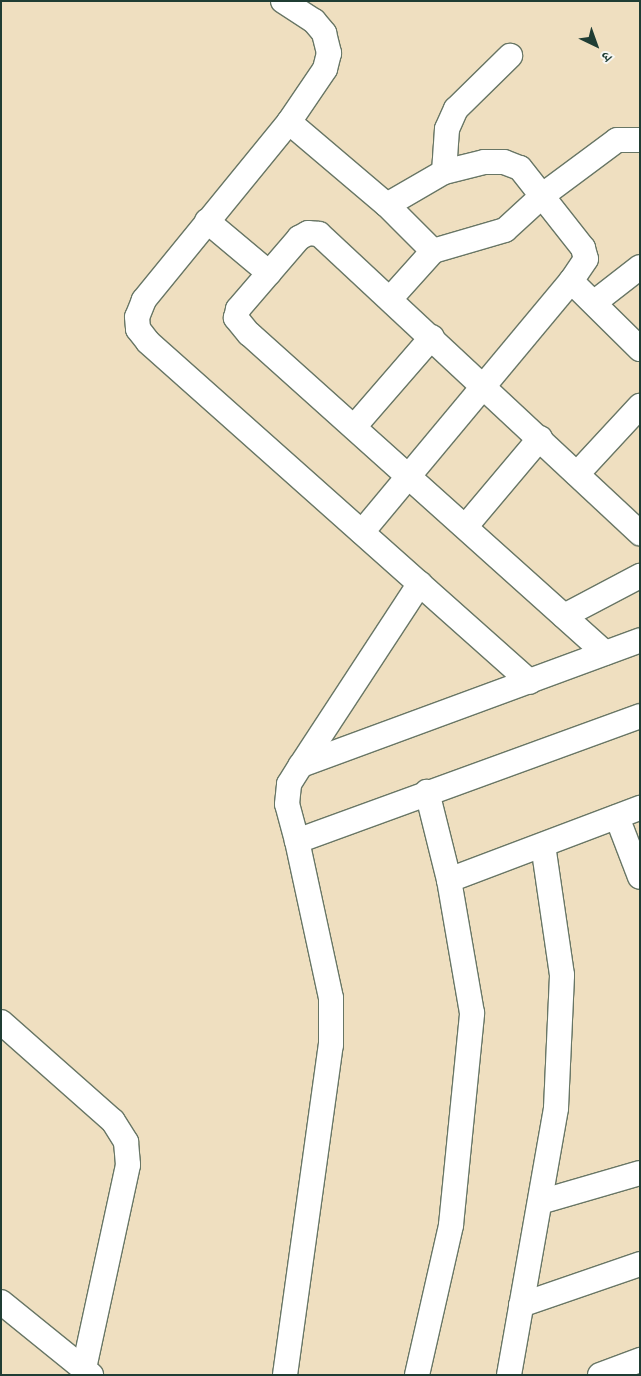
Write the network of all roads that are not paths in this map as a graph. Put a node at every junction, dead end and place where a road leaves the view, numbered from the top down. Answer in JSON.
{"nodes":[{"id":1,"x":283,"y":1,"type":"edge"},
{"id":2,"x":510,"y":56,"type":"dead end"},
{"id":3,"x":289,"y":122,"type":"junction"},
{"id":4,"x":640,"y":140,"type":"edge"},
{"id":5,"x":444,"y":172,"type":"junction"},
{"id":6,"x":543,"y":195,"type":"junction"},
{"id":7,"x":387,"y":205,"type":"junction"},
{"id":8,"x":207,"y":221,"type":"junction"},
{"id":9,"x":433,"y":251,"type":"junction"},
{"id":10,"x":640,"y":267,"type":"edge"},
{"id":11,"x":268,"y":273,"type":"junction"},
{"id":12,"x":571,"y":280,"type":"junction"},
{"id":13,"x":390,"y":299,"type":"junction"},
{"id":14,"x":596,"y":302,"type":"junction"},
{"id":15,"x":432,"y":337,"type":"junction"},
{"id":16,"x":640,"y":349,"type":"edge"},
{"id":17,"x":484,"y":386,"type":"junction"},
{"id":18,"x":640,"y":406,"type":"edge"},
{"id":19,"x":354,"y":427,"type":"junction"},
{"id":20,"x":540,"y":438,"type":"junction"},
{"id":21,"x":577,"y":474,"type":"junction"},
{"id":22,"x":410,"y":475,"type":"junction"},
{"id":23,"x":466,"y":526,"type":"junction"},
{"id":24,"x":362,"y":532,"type":"junction"},
{"id":25,"x":640,"y":533,"type":"edge"},
{"id":26,"x":640,"y":576,"type":"edge"},
{"id":27,"x":420,"y":583,"type":"junction"},
{"id":28,"x":564,"y":616,"type":"junction"},
{"id":29,"x":640,"y":640,"type":"edge"},
{"id":30,"x":605,"y":653,"type":"junction"},
{"id":31,"x":530,"y":682,"type":"junction"},
{"id":32,"x":640,"y":716,"type":"edge"},
{"id":33,"x":301,"y":765,"type":"junction"},
{"id":34,"x":427,"y":792,"type":"junction"},
{"id":35,"x":640,"y":808,"type":"edge"},
{"id":36,"x":617,"y":816,"type":"junction"},
{"id":37,"x":298,"y":841,"type":"junction"},
{"id":38,"x":543,"y":845,"type":"junction"},
{"id":39,"x":640,"y":877,"type":"edge"},
{"id":40,"x":448,"y":880,"type":"junction"},
{"id":41,"x":1,"y":1022,"type":"edge"},
{"id":42,"x":640,"y":1172,"type":"edge"},
{"id":43,"x":540,"y":1202,"type":"junction"},
{"id":44,"x":640,"y":1264,"type":"edge"},
{"id":45,"x":1,"y":1302,"type":"edge"},
{"id":46,"x":521,"y":1304,"type":"junction"},
{"id":47,"x":640,"y":1360,"type":"edge"},
{"id":48,"x":87,"y":1371,"type":"edge"},
{"id":49,"x":285,"y":1375,"type":"edge"},
{"id":50,"x":417,"y":1375,"type":"edge"},
{"id":51,"x":509,"y":1375,"type":"edge"},
{"id":52,"x":600,"y":1375,"type":"edge"}],
"edges":[{"from":1,"to":3,"type":"street"},
{"from":2,"to":5,"type":"street"},
{"from":3,"to":7,"type":"street"},
{"from":3,"to":8,"type":"street"},
{"from":4,"to":6,"type":"street"},
{"from":5,"to":6,"type":"street"},
{"from":5,"to":7,"type":"street"},
{"from":6,"to":9,"type":"street"},
{"from":6,"to":12,"type":"street"},
{"from":7,"to":9,"type":"street"},
{"from":8,"to":11,"type":"street"},
{"from":8,"to":24,"type":"street"},
{"from":9,"to":13,"type":"street"},
{"from":10,"to":14,"type":"street"},
{"from":11,"to":13,"type":"street"},
{"from":11,"to":19,"type":"street"},
{"from":12,"to":14,"type":"street"},
{"from":12,"to":17,"type":"street"},
{"from":13,"to":15,"type":"street"},
{"from":14,"to":16,"type":"street"},
{"from":15,"to":17,"type":"street"},
{"from":15,"to":19,"type":"street"},
{"from":17,"to":20,"type":"street"},
{"from":17,"to":22,"type":"street"},
{"from":18,"to":21,"type":"street"},
{"from":19,"to":22,"type":"street"},
{"from":20,"to":21,"type":"street"},
{"from":20,"to":23,"type":"street"},
{"from":21,"to":25,"type":"street"},
{"from":22,"to":23,"type":"street"},
{"from":22,"to":24,"type":"street"},
{"from":23,"to":28,"type":"street"},
{"from":24,"to":27,"type":"street"},
{"from":26,"to":28,"type":"street"},
{"from":27,"to":31,"type":"street"},
{"from":27,"to":33,"type":"street"},
{"from":28,"to":30,"type":"street"},
{"from":29,"to":30,"type":"street"},
{"from":30,"to":31,"type":"street"},
{"from":31,"to":33,"type":"street"},
{"from":32,"to":34,"type":"street"},
{"from":33,"to":37,"type":"street"},
{"from":34,"to":37,"type":"street"},
{"from":34,"to":40,"type":"street"},
{"from":35,"to":36,"type":"street"},
{"from":36,"to":38,"type":"street"},
{"from":36,"to":39,"type":"street"},
{"from":37,"to":49,"type":"street"},
{"from":38,"to":40,"type":"street"},
{"from":38,"to":43,"type":"street"},
{"from":40,"to":50,"type":"street"},
{"from":41,"to":48,"type":"street"},
{"from":42,"to":43,"type":"street"},
{"from":43,"to":46,"type":"street"},
{"from":44,"to":46,"type":"street"},
{"from":45,"to":48,"type":"street"},
{"from":46,"to":51,"type":"street"},
{"from":47,"to":52,"type":"street"}]}
